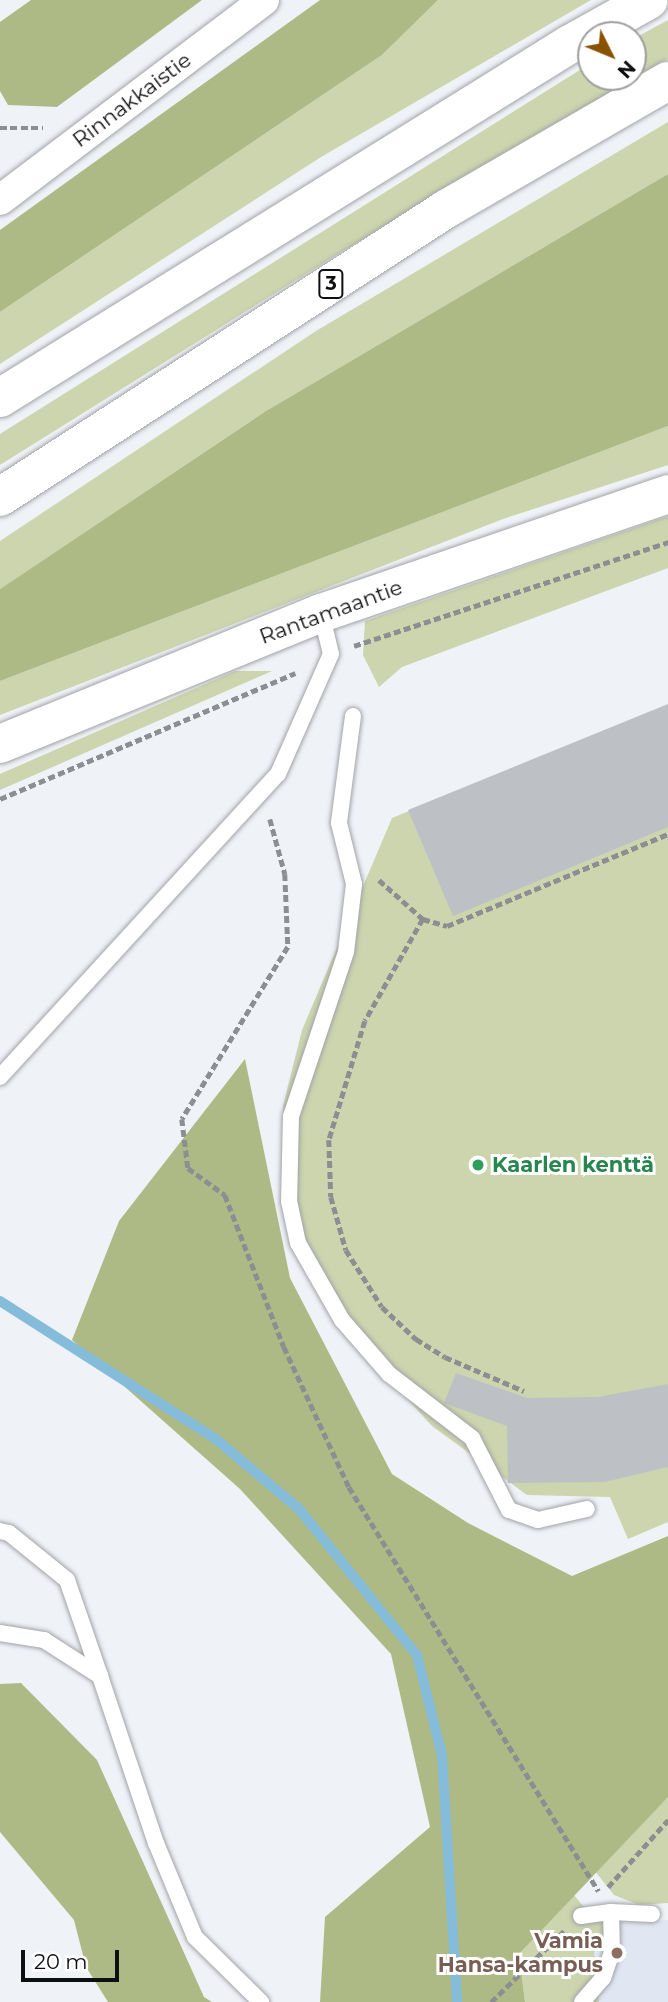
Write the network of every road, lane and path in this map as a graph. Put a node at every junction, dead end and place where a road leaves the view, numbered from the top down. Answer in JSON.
{"nodes":[{"id":1,"x":264,"y":0,"type":"edge"},
{"id":2,"x":649,"y":0,"type":"edge"},
{"id":3,"x":668,"y":81,"type":"edge"},
{"id":4,"x":0,"y":128,"type":"edge"},
{"id":5,"x":51,"y":128,"type":"dead end"},
{"id":6,"x":0,"y":200,"type":"edge"},
{"id":7,"x":0,"y":398,"type":"edge"},
{"id":8,"x":668,"y":494,"type":"edge"},
{"id":9,"x":0,"y":497,"type":"edge"},
{"id":10,"x":321,"y":613,"type":"junction"},
{"id":11,"x":353,"y":716,"type":"dead end"},
{"id":12,"x":0,"y":744,"type":"edge"},
{"id":13,"x":668,"y":834,"type":"edge"},
{"id":14,"x":346,"y":853,"type":"junction"},
{"id":15,"x":424,"y":919,"type":"junction"},
{"id":16,"x":0,"y":1077,"type":"edge"},
{"id":17,"x":524,"y":1391,"type":"dead end"},
{"id":18,"x":587,"y":1509,"type":"dead end"},
{"id":19,"x":0,"y":1531,"type":"edge"},
{"id":20,"x":0,"y":1633,"type":"edge"},
{"id":21,"x":100,"y":1676,"type":"junction"},
{"id":22,"x":668,"y":1820,"type":"edge"},
{"id":23,"x":611,"y":1912,"type":"junction"},
{"id":24,"x":652,"y":1914,"type":"dead end"},
{"id":25,"x":581,"y":1916,"type":"junction"},
{"id":26,"x":261,"y":2002,"type":"edge"},
{"id":27,"x":491,"y":2002,"type":"edge"},
{"id":28,"x":583,"y":2002,"type":"edge"}],
"edges":[{"from":1,"to":6,"type":"street","name":"Rinnakkaistie"},
{"from":2,"to":7,"type":"main road"},
{"from":3,"to":9,"type":"main road","number":"3"},
{"from":4,"to":5,"type":"path"},
{"from":8,"to":10,"type":"main road","name":"Rantamaantie"},
{"from":10,"to":12,"type":"main road","name":"Rantamaantie"},
{"from":10,"to":16,"type":"lane"},
{"from":11,"to":14,"type":"lane"},
{"from":13,"to":15,"type":"path"},
{"from":14,"to":15,"type":"path"},
{"from":14,"to":18,"type":"lane"},
{"from":15,"to":17,"type":"path"},
{"from":19,"to":21,"type":"lane"},
{"from":20,"to":21,"type":"lane"},
{"from":21,"to":26,"type":"lane"},
{"from":22,"to":25,"type":"path"},
{"from":23,"to":24,"type":"lane"},
{"from":23,"to":25,"type":"lane"},
{"from":23,"to":28,"type":"lane"},
{"from":25,"to":27,"type":"path"}]}
